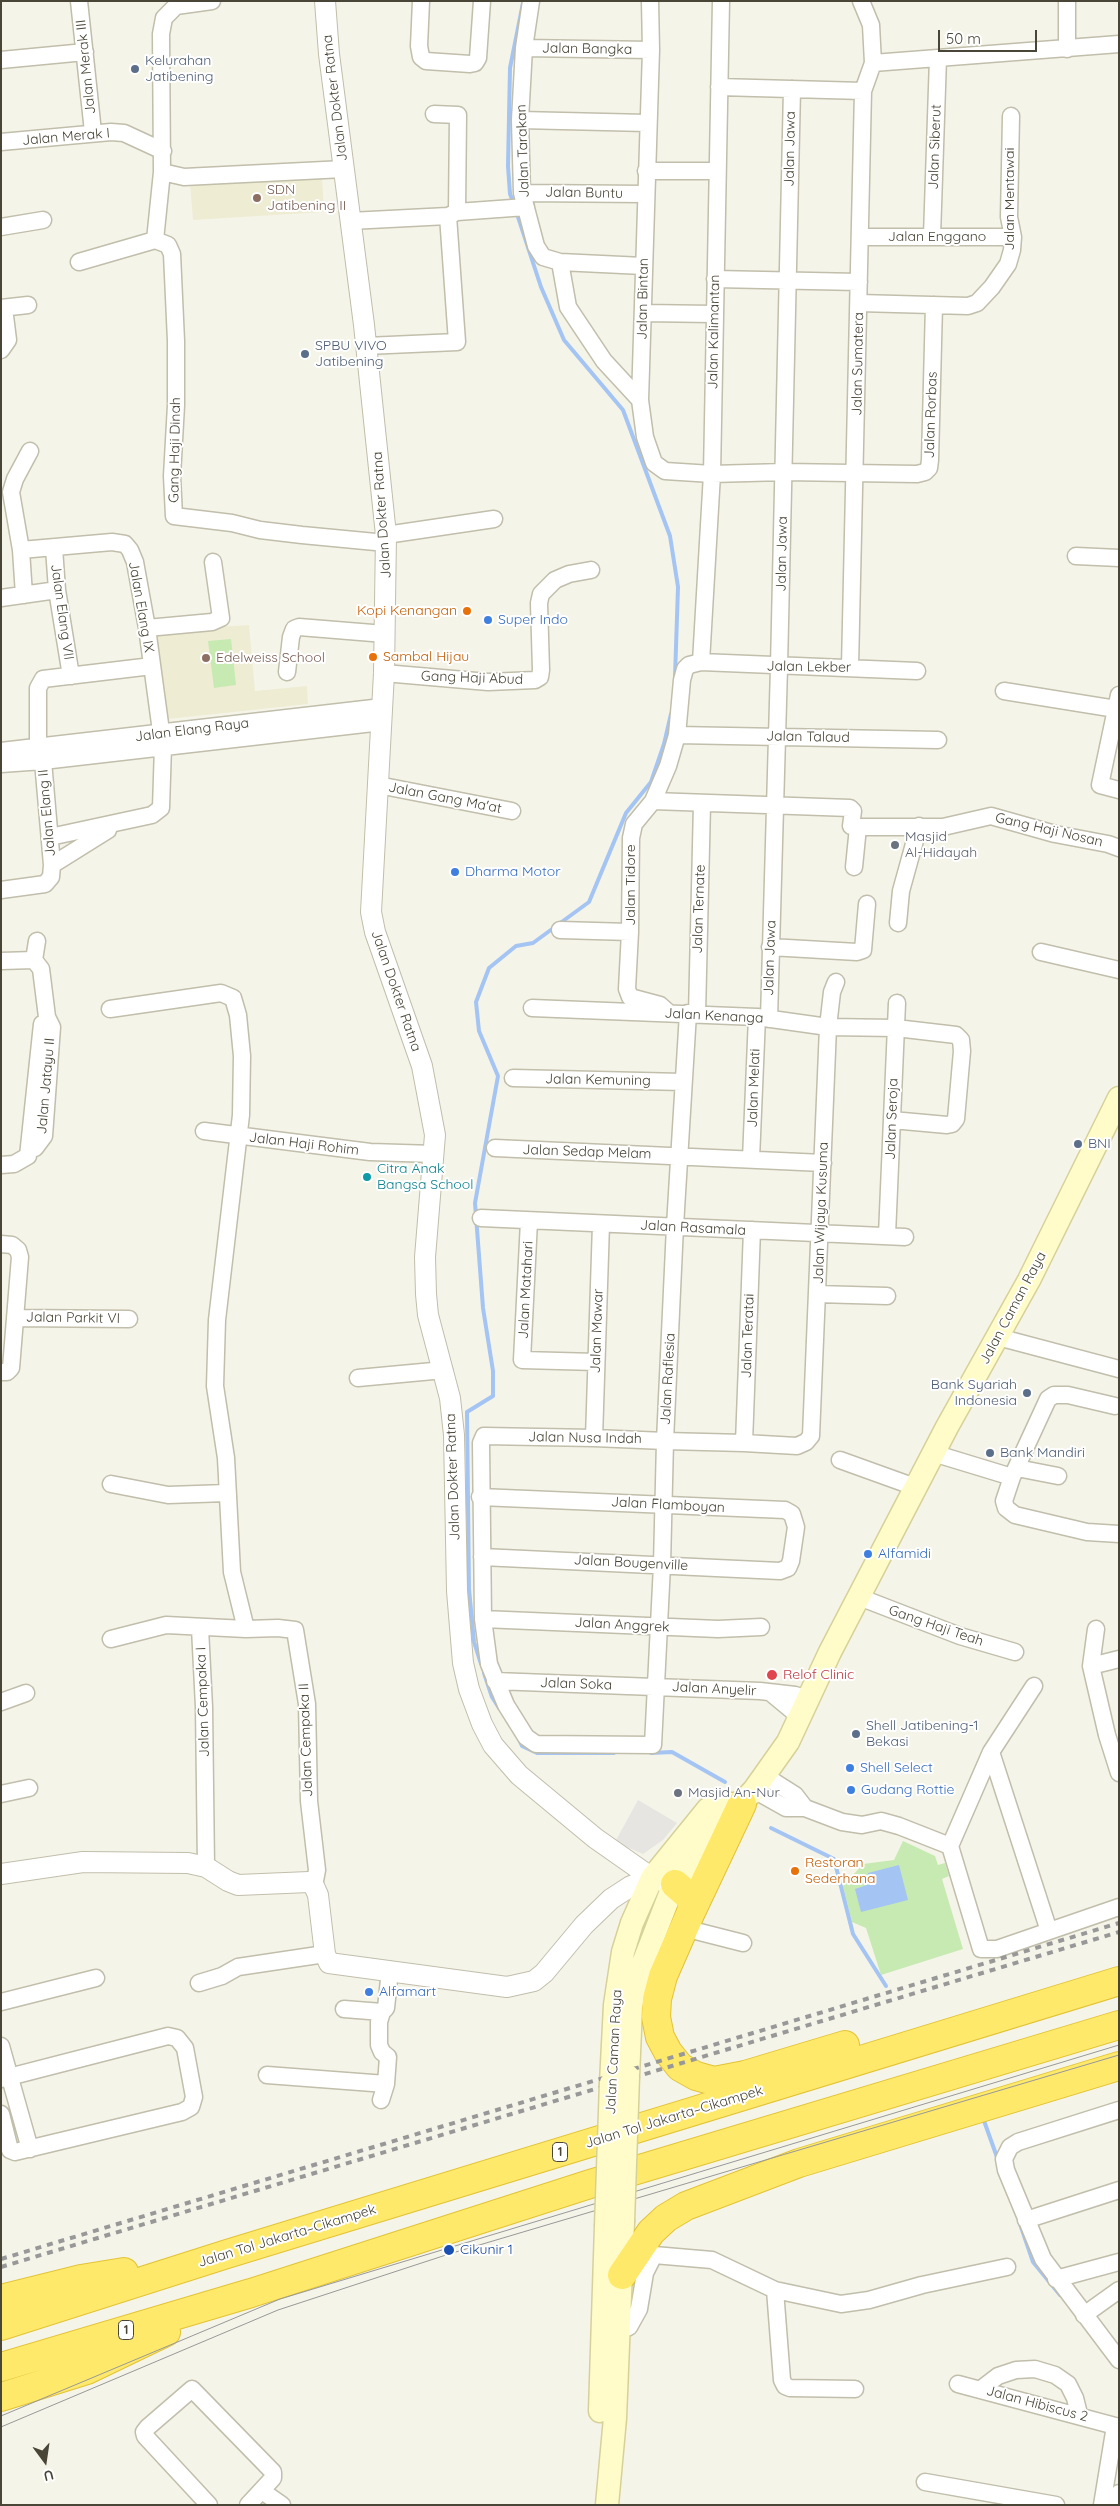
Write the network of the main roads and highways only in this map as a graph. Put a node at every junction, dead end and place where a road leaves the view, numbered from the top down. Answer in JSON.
{"nodes":[{"id":1,"x":1119,"y":1098,"type":"edge"},
{"id":2,"x":754,"y":1790,"type":"junction"},
{"id":3,"x":663,"y":1881,"type":"junction"},
{"id":4,"x":687,"y":1920,"type":"junction"},
{"id":5,"x":1119,"y":1962,"type":"edge"},
{"id":6,"x":1119,"y":1981,"type":"edge"},
{"id":7,"x":1119,"y":2025,"type":"edge"},
{"id":8,"x":1119,"y":2066,"type":"edge"},
{"id":9,"x":614,"y":2246,"type":"junction"},
{"id":10,"x":227,"y":2254,"type":"junction"},
{"id":11,"x":622,"y":2275,"type":"junction"},
{"id":12,"x":251,"y":2293,"type":"junction"},
{"id":13,"x":1,"y":2299,"type":"edge"},
{"id":14,"x":1,"y":2326,"type":"edge"},
{"id":15,"x":1,"y":2367,"type":"edge"},
{"id":16,"x":1,"y":2397,"type":"edge"},
{"id":17,"x":607,"y":2419,"type":"junction"},
{"id":18,"x":606,"y":2505,"type":"edge"}],
"edges":[{"from":1,"to":2,"type":"main road","name":"Jalan Caman Raya"},
{"from":2,"to":3,"type":"main road","name":"Jalan Caman Raya"},
{"from":2,"to":3,"type":"main road","name":"Jalan Caman Raya"},
{"from":2,"to":4,"type":"highway"},
{"from":3,"to":4,"type":"highway"},
{"from":3,"to":9,"type":"main road","name":"Jalan Caman Raya","bridge":true},
{"from":4,"to":5,"type":"highway"},
{"from":6,"to":10,"type":"highway","name":"Jalan Tol Jakarta–Cikampek","number":"1"},
{"from":7,"to":12,"type":"highway","number":"1"},
{"from":8,"to":11,"type":"highway"},
{"from":9,"to":11,"type":"main road","name":"Jalan Caman Raya"},
{"from":9,"to":17,"type":"main road","name":"Jalan Caman Raya"},
{"from":10,"to":13,"type":"highway"},
{"from":10,"to":14,"type":"highway","name":"Jalan Tol Jakarta–Cikampek","number":"1"},
{"from":11,"to":17,"type":"main road","name":"Jalan Caman Raya"},
{"from":12,"to":15,"type":"highway","number":"1"},
{"from":12,"to":16,"type":"highway"},
{"from":17,"to":18,"type":"main road","name":"Jalan Caman Raya"}]}
